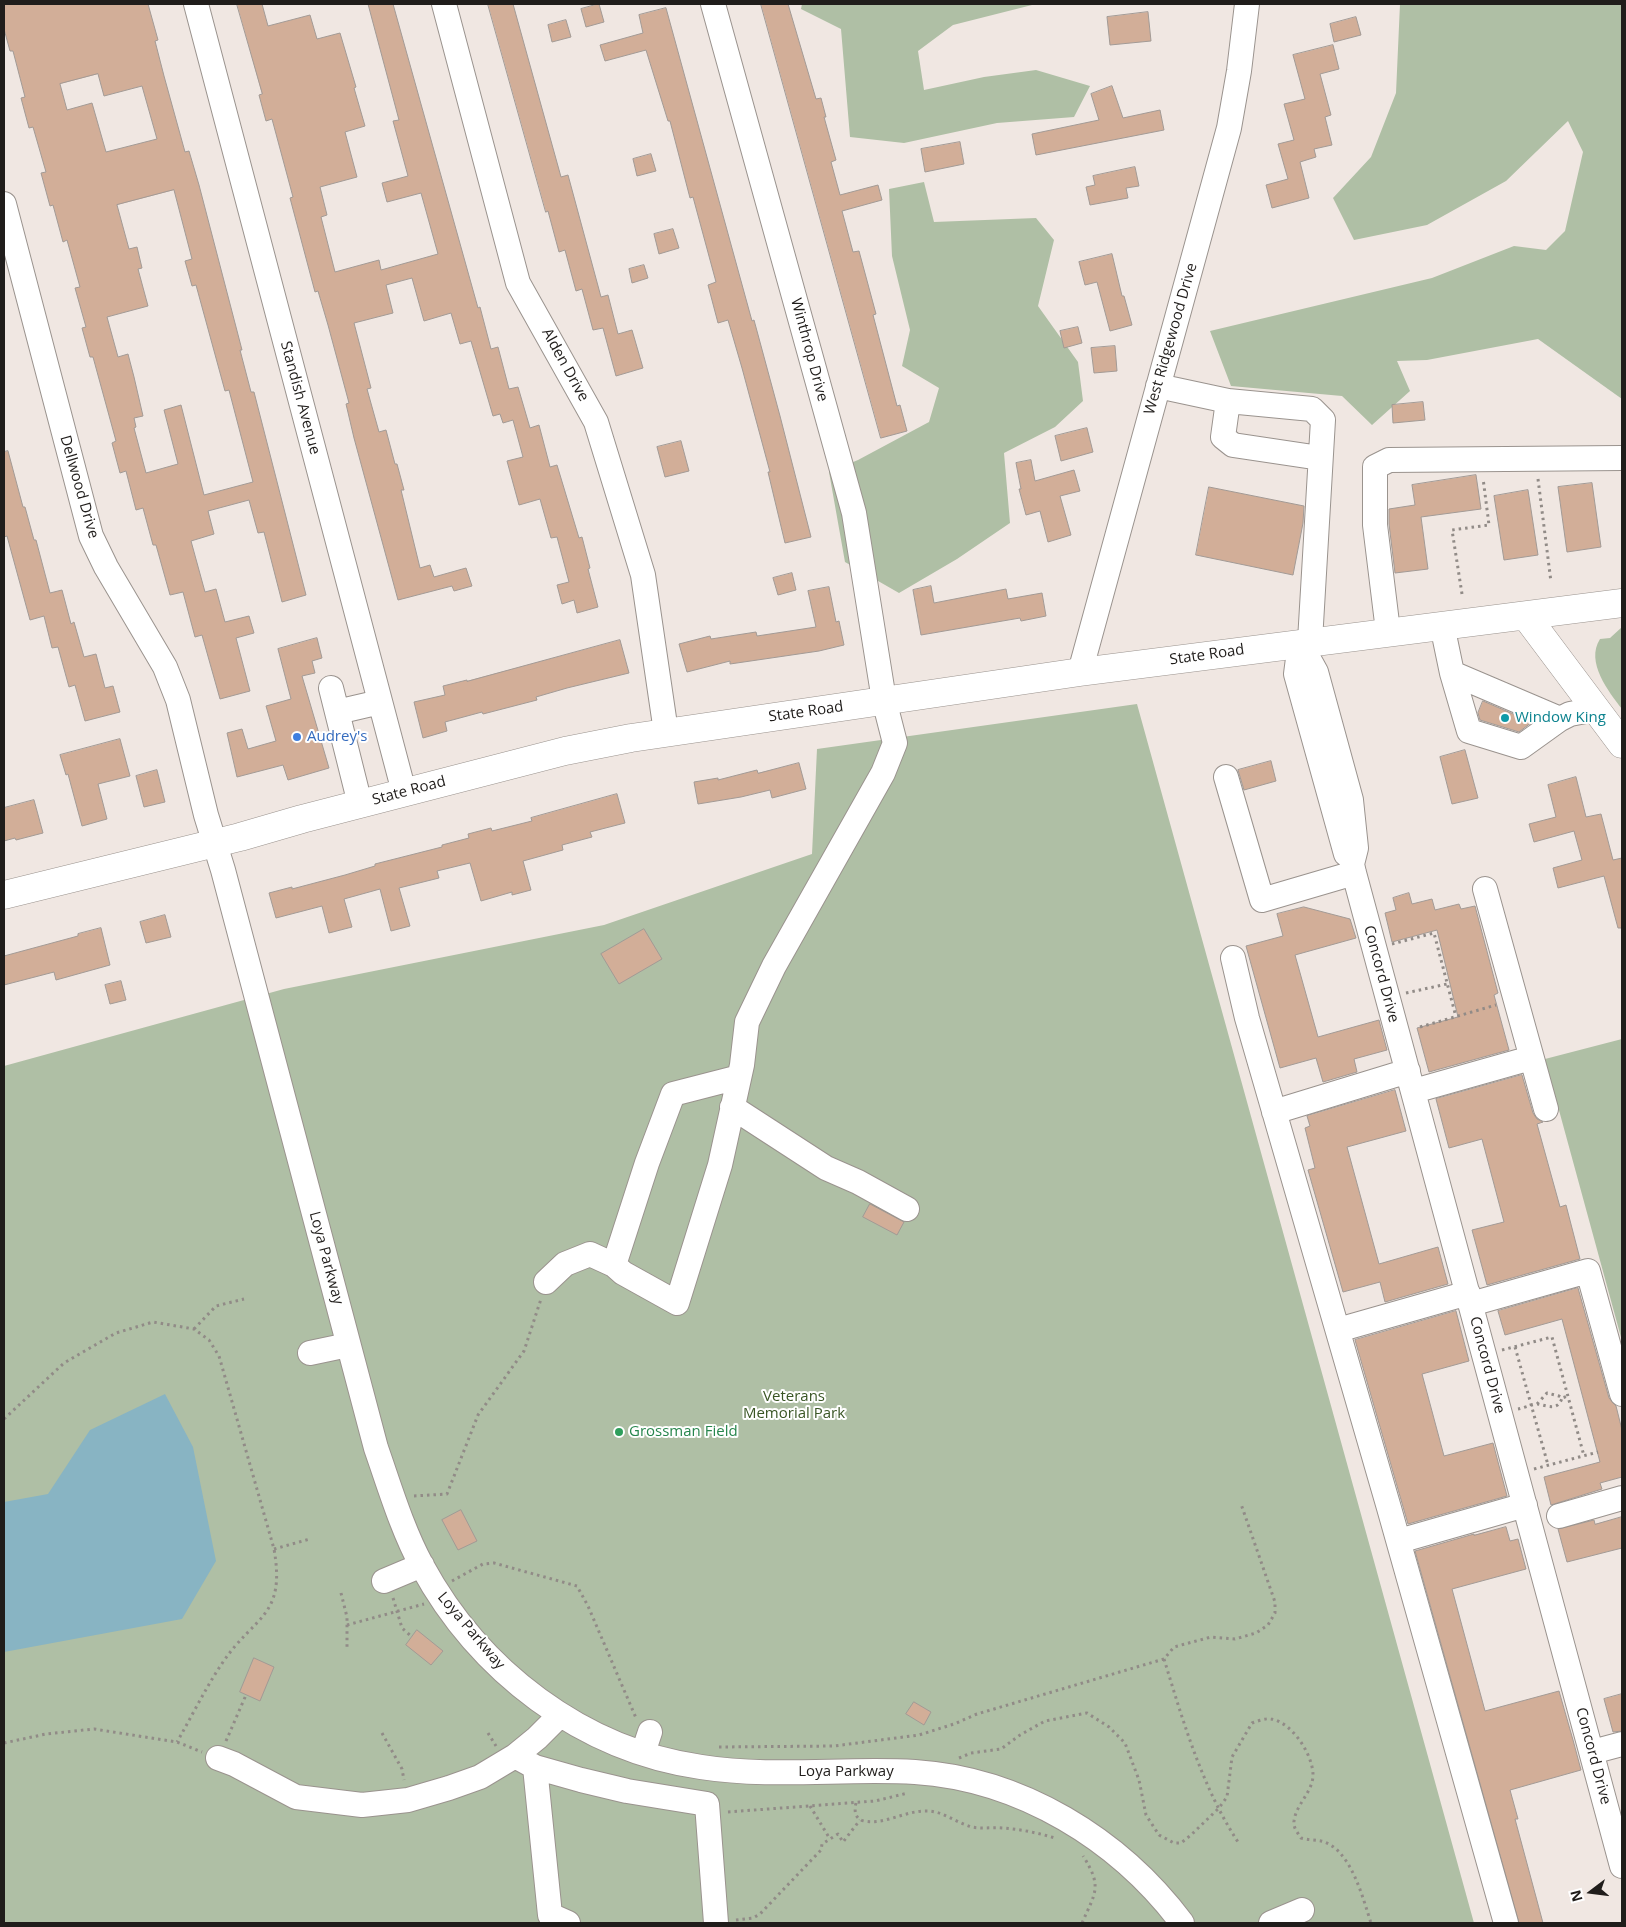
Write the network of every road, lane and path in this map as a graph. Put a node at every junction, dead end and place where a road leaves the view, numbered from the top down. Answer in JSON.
{"nodes":[{"id":1,"x":196,"y":4,"type":"edge"},
{"id":2,"x":444,"y":4,"type":"edge"},
{"id":3,"x":713,"y":4,"type":"edge"},
{"id":4,"x":1247,"y":4,"type":"edge"},
{"id":5,"x":4,"y":204,"type":"edge"},
{"id":6,"x":1158,"y":386,"type":"junction"},
{"id":7,"x":1228,"y":401,"type":"junction"},
{"id":8,"x":1320,"y":458,"type":"junction"},
{"id":9,"x":1536,"y":458,"type":"junction"},
{"id":10,"x":1481,"y":459,"type":"junction"},
{"id":11,"x":1622,"y":459,"type":"edge"},
{"id":12,"x":1551,"y":582,"type":"dead end"},
{"id":13,"x":1462,"y":594,"type":"dead end"},
{"id":14,"x":1622,"y":603,"type":"edge"},
{"id":15,"x":1526,"y":616,"type":"junction"},
{"id":16,"x":1442,"y":624,"type":"junction"},
{"id":17,"x":1388,"y":631,"type":"junction"},
{"id":18,"x":1305,"y":642,"type":"junction"},
{"id":19,"x":1080,"y":672,"type":"junction"},
{"id":20,"x":1452,"y":673,"type":"junction"},
{"id":21,"x":331,"y":688,"type":"dead end"},
{"id":22,"x":884,"y":700,"type":"junction"},
{"id":23,"x":380,"y":702,"type":"junction"},
{"id":24,"x":1596,"y":709,"type":"junction"},
{"id":25,"x":337,"y":712,"type":"junction"},
{"id":26,"x":1560,"y":719,"type":"junction"},
{"id":27,"x":666,"y":732,"type":"junction"},
{"id":28,"x":1622,"y":744,"type":"edge"},
{"id":29,"x":1226,"y":777,"type":"dead end"},
{"id":30,"x":404,"y":792,"type":"junction"},
{"id":31,"x":360,"y":804,"type":"junction"},
{"id":32,"x":214,"y":842,"type":"junction"},
{"id":33,"x":1353,"y":869,"type":"junction"},
{"id":34,"x":1485,"y":889,"type":"dead end"},
{"id":35,"x":4,"y":896,"type":"edge"},
{"id":36,"x":1374,"y":949,"type":"junction"},
{"id":37,"x":1233,"y":958,"type":"dead end"},
{"id":38,"x":1447,"y":984,"type":"junction"},
{"id":39,"x":1388,"y":997,"type":"junction"},
{"id":40,"x":1497,"y":1005,"type":"dead end"},
{"id":41,"x":1456,"y":1017,"type":"junction"},
{"id":42,"x":1420,"y":1027,"type":"dead end"},
{"id":43,"x":1531,"y":1058,"type":"junction"},
{"id":44,"x":739,"y":1076,"type":"junction"},
{"id":45,"x":1411,"y":1081,"type":"junction"},
{"id":46,"x":732,"y":1107,"type":"junction"},
{"id":47,"x":1546,"y":1110,"type":"dead end"},
{"id":48,"x":1274,"y":1112,"type":"junction"},
{"id":49,"x":907,"y":1209,"type":"dead end"},
{"id":50,"x":614,"y":1265,"type":"junction"},
{"id":51,"x":546,"y":1282,"type":"joint"},
{"id":52,"x":1469,"y":1298,"type":"junction"},
{"id":53,"x":244,"y":1299,"type":"dead end"},
{"id":54,"x":194,"y":1329,"type":"junction"},
{"id":55,"x":1338,"y":1330,"type":"junction"},
{"id":56,"x":348,"y":1345,"type":"junction"},
{"id":57,"x":1515,"y":1347,"type":"junction"},
{"id":58,"x":310,"y":1353,"type":"dead end"},
{"id":59,"x":1484,"y":1355,"type":"junction"},
{"id":60,"x":1622,"y":1394,"type":"edge"},
{"id":61,"x":1568,"y":1396,"type":"junction"},
{"id":62,"x":1562,"y":1398,"type":"junction"},
{"id":63,"x":1537,"y":1404,"type":"junction"},
{"id":64,"x":1531,"y":1406,"type":"junction"},
{"id":65,"x":4,"y":1419,"type":"edge"},
{"id":66,"x":1598,"y":1452,"type":"dead end"},
{"id":67,"x":1584,"y":1456,"type":"junction"},
{"id":68,"x":1548,"y":1465,"type":"junction"},
{"id":69,"x":1517,"y":1473,"type":"junction"},
{"id":70,"x":1622,"y":1498,"type":"edge"},
{"id":71,"x":394,"y":1501,"type":"junction"},
{"id":72,"x":1241,"y":1504,"type":"dead end"},
{"id":73,"x":1525,"y":1505,"type":"junction"},
{"id":74,"x":1559,"y":1516,"type":"dead end"},
{"id":75,"x":310,"y":1538,"type":"dead end"},
{"id":76,"x":1399,"y":1541,"type":"junction"},
{"id":77,"x":274,"y":1549,"type":"junction"},
{"id":78,"x":422,"y":1565,"type":"junction"},
{"id":79,"x":384,"y":1581,"type":"dead end"},
{"id":80,"x":448,"y":1588,"type":"dead end"},
{"id":81,"x":341,"y":1593,"type":"dead end"},
{"id":82,"x":430,"y":1601,"type":"dead end"},
{"id":83,"x":396,"y":1605,"type":"dead end"},
{"id":84,"x":398,"y":1612,"type":"junction"},
{"id":85,"x":347,"y":1625,"type":"junction"},
{"id":86,"x":412,"y":1637,"type":"dead end"},
{"id":87,"x":347,"y":1650,"type":"dead end"},
{"id":88,"x":1164,"y":1659,"type":"junction"},
{"id":89,"x":246,"y":1695,"type":"dead end"},
{"id":90,"x":560,"y":1715,"type":"junction"},
{"id":91,"x":382,"y":1733,"type":"dead end"},
{"id":92,"x":488,"y":1733,"type":"dead end"},
{"id":93,"x":177,"y":1742,"type":"junction"},
{"id":94,"x":494,"y":1742,"type":"dead end"},
{"id":95,"x":4,"y":1743,"type":"edge"},
{"id":96,"x":646,"y":1743,"type":"junction"},
{"id":97,"x":1622,"y":1744,"type":"edge"},
{"id":98,"x":716,"y":1747,"type":"dead end"},
{"id":99,"x":1592,"y":1752,"type":"junction"},
{"id":100,"x":218,"y":1758,"type":"junction"},
{"id":101,"x":954,"y":1761,"type":"dead end"},
{"id":102,"x":525,"y":1762,"type":"junction"},
{"id":103,"x":680,"y":1763,"type":"junction"},
{"id":104,"x":403,"y":1774,"type":"dead end"},
{"id":105,"x":915,"y":1790,"type":"dead end"},
{"id":106,"x":672,"y":1798,"type":"junction"},
{"id":107,"x":856,"y":1803,"type":"junction"},
{"id":108,"x":810,"y":1806,"type":"junction"},
{"id":109,"x":1219,"y":1808,"type":"junction"},
{"id":110,"x":729,"y":1812,"type":"dead end"},
{"id":111,"x":860,"y":1820,"type":"junction"},
{"id":112,"x":830,"y":1839,"type":"junction"},
{"id":113,"x":1060,"y":1840,"type":"dead end"},
{"id":114,"x":1238,"y":1842,"type":"dead end"},
{"id":115,"x":1080,"y":1852,"type":"dead end"},
{"id":116,"x":1622,"y":1866,"type":"edge"},
{"id":117,"x":1302,"y":1910,"type":"dead end"},
{"id":118,"x":555,"y":1920,"type":"edge"},
{"id":119,"x":727,"y":1922,"type":"edge"},
{"id":120,"x":1082,"y":1923,"type":"edge"},
{"id":121,"x":1182,"y":1923,"type":"edge"},
{"id":122,"x":1271,"y":1923,"type":"edge"},
{"id":123,"x":1372,"y":1923,"type":"edge"},
{"id":124,"x":1506,"y":1923,"type":"edge"}],
"edges":[{"from":1,"to":23,"type":"street","name":"Standish Avenue"},
{"from":2,"to":27,"type":"street","name":"Alden Drive"},
{"from":3,"to":22,"type":"street","name":"Winthrop Drive"},
{"from":4,"to":6,"type":"street","name":"West Ridgewood Drive"},
{"from":5,"to":32,"type":"street","name":"Dellwood Drive"},
{"from":6,"to":7,"type":"street"},
{"from":6,"to":19,"type":"street","name":"West Ridgewood Drive"},
{"from":7,"to":8,"type":"street"},
{"from":7,"to":8,"type":"street","name":"Concord Drive"},
{"from":8,"to":18,"type":"street","name":"Concord Drive"},
{"from":9,"to":10,"type":"street"},
{"from":9,"to":11,"type":"street"},
{"from":9,"to":12,"type":"path"},
{"from":10,"to":13,"type":"path"},
{"from":10,"to":17,"type":"street"},
{"from":14,"to":15,"type":"main road","name":"State Road"},
{"from":15,"to":16,"type":"main road","name":"State Road"},
{"from":15,"to":24,"type":"main road"},
{"from":16,"to":17,"type":"main road","name":"State Road"},
{"from":16,"to":20,"type":"street"},
{"from":17,"to":18,"type":"main road","name":"State Road"},
{"from":18,"to":19,"type":"main road","name":"State Road"},
{"from":18,"to":33,"type":"street","name":"Concord Drive"},
{"from":19,"to":22,"type":"main road","name":"State Road"},
{"from":20,"to":26,"type":"street"},
{"from":20,"to":26,"type":"street"},
{"from":21,"to":25,"type":"street"},
{"from":22,"to":27,"type":"main road","name":"State Road"},
{"from":22,"to":44,"type":"street","name":"Winthrop Drive"},
{"from":23,"to":25,"type":"street"},
{"from":23,"to":30,"type":"street","name":"Standish Avenue"},
{"from":24,"to":26,"type":"street"},
{"from":24,"to":28,"type":"main road"},
{"from":25,"to":31,"type":"street"},
{"from":27,"to":30,"type":"main road","name":"State Road"},
{"from":29,"to":33,"type":"street"},
{"from":30,"to":31,"type":"main road","name":"State Road"},
{"from":31,"to":32,"type":"main road","name":"State Road"},
{"from":32,"to":35,"type":"main road","name":"State Road"},
{"from":32,"to":56,"type":"street","name":"Loya Parkway"},
{"from":33,"to":36,"type":"street","name":"Concord Drive"},
{"from":34,"to":43,"type":"street"},
{"from":36,"to":38,"type":"path"},
{"from":36,"to":39,"type":"street","name":"Concord Drive"},
{"from":37,"to":48,"type":"street"},
{"from":38,"to":39,"type":"path"},
{"from":38,"to":41,"type":"path"},
{"from":39,"to":45,"type":"street","name":"Concord Drive"},
{"from":40,"to":41,"type":"path"},
{"from":41,"to":42,"type":"path"},
{"from":43,"to":45,"type":"street"},
{"from":43,"to":47,"type":"street"},
{"from":44,"to":46,"type":"street","name":"Winthrop Drive"},
{"from":44,"to":50,"type":"street"},
{"from":45,"to":48,"type":"street"},
{"from":45,"to":52,"type":"street","name":"Concord Drive"},
{"from":46,"to":49,"type":"street"},
{"from":46,"to":50,"type":"street","name":"Winthrop Drive"},
{"from":48,"to":55,"type":"street"},
{"from":50,"to":51,"type":"street"},
{"from":51,"to":71,"type":"path"},
{"from":52,"to":55,"type":"street"},
{"from":52,"to":59,"type":"street","name":"Concord Drive"},
{"from":52,"to":60,"type":"street"},
{"from":53,"to":54,"type":"path"},
{"from":54,"to":65,"type":"path"},
{"from":54,"to":77,"type":"path"},
{"from":55,"to":76,"type":"street"},
{"from":56,"to":58,"type":"street"},
{"from":56,"to":71,"type":"street","name":"Loya Parkway"},
{"from":57,"to":59,"type":"path"},
{"from":57,"to":61,"type":"path"},
{"from":57,"to":64,"type":"path"},
{"from":59,"to":69,"type":"street","name":"Concord Drive"},
{"from":61,"to":62,"type":"path"},
{"from":61,"to":67,"type":"path"},
{"from":62,"to":63,"type":"path"},
{"from":62,"to":63,"type":"path"},
{"from":63,"to":64,"type":"path"},
{"from":64,"to":68,"type":"path"},
{"from":66,"to":67,"type":"path"},
{"from":67,"to":68,"type":"path"},
{"from":68,"to":69,"type":"path"},
{"from":69,"to":73,"type":"street","name":"Concord Drive"},
{"from":70,"to":74,"type":"street"},
{"from":71,"to":78,"type":"street","name":"Loya Parkway"},
{"from":72,"to":88,"type":"path"},
{"from":73,"to":76,"type":"street"},
{"from":73,"to":99,"type":"street","name":"Concord Drive"},
{"from":75,"to":77,"type":"path"},
{"from":76,"to":124,"type":"street"},
{"from":77,"to":93,"type":"path"},
{"from":78,"to":79,"type":"street"},
{"from":78,"to":90,"type":"street","name":"Loya Parkway"},
{"from":80,"to":96,"type":"path"},
{"from":81,"to":85,"type":"path"},
{"from":82,"to":84,"type":"path"},
{"from":83,"to":84,"type":"path"},
{"from":84,"to":85,"type":"path"},
{"from":84,"to":86,"type":"path"},
{"from":85,"to":87,"type":"path"},
{"from":88,"to":98,"type":"path"},
{"from":88,"to":109,"type":"path"},
{"from":89,"to":100,"type":"path"},
{"from":90,"to":96,"type":"street","name":"Loya Parkway"},
{"from":90,"to":102,"type":"street"},
{"from":91,"to":104,"type":"path"},
{"from":92,"to":94,"type":"path"},
{"from":93,"to":95,"type":"path"},
{"from":93,"to":100,"type":"path"},
{"from":96,"to":103,"type":"street","name":"Loya Parkway"},
{"from":97,"to":99,"type":"street"},
{"from":99,"to":116,"type":"street","name":"Concord Drive"},
{"from":100,"to":102,"type":"street"},
{"from":101,"to":109,"type":"path"},
{"from":102,"to":106,"type":"street"},
{"from":102,"to":118,"type":"street"},
{"from":103,"to":106,"type":"street"},
{"from":103,"to":121,"type":"street","name":"Loya Parkway"},
{"from":105,"to":107,"type":"path"},
{"from":106,"to":119,"type":"street"},
{"from":107,"to":108,"type":"path"},
{"from":107,"to":111,"type":"path"},
{"from":108,"to":110,"type":"path"},
{"from":108,"to":112,"type":"path"},
{"from":109,"to":114,"type":"path"},
{"from":109,"to":123,"type":"path"},
{"from":111,"to":112,"type":"path"},
{"from":111,"to":113,"type":"path"},
{"from":112,"to":119,"type":"path"},
{"from":115,"to":120,"type":"path"},
{"from":117,"to":122,"type":"street"}]}
